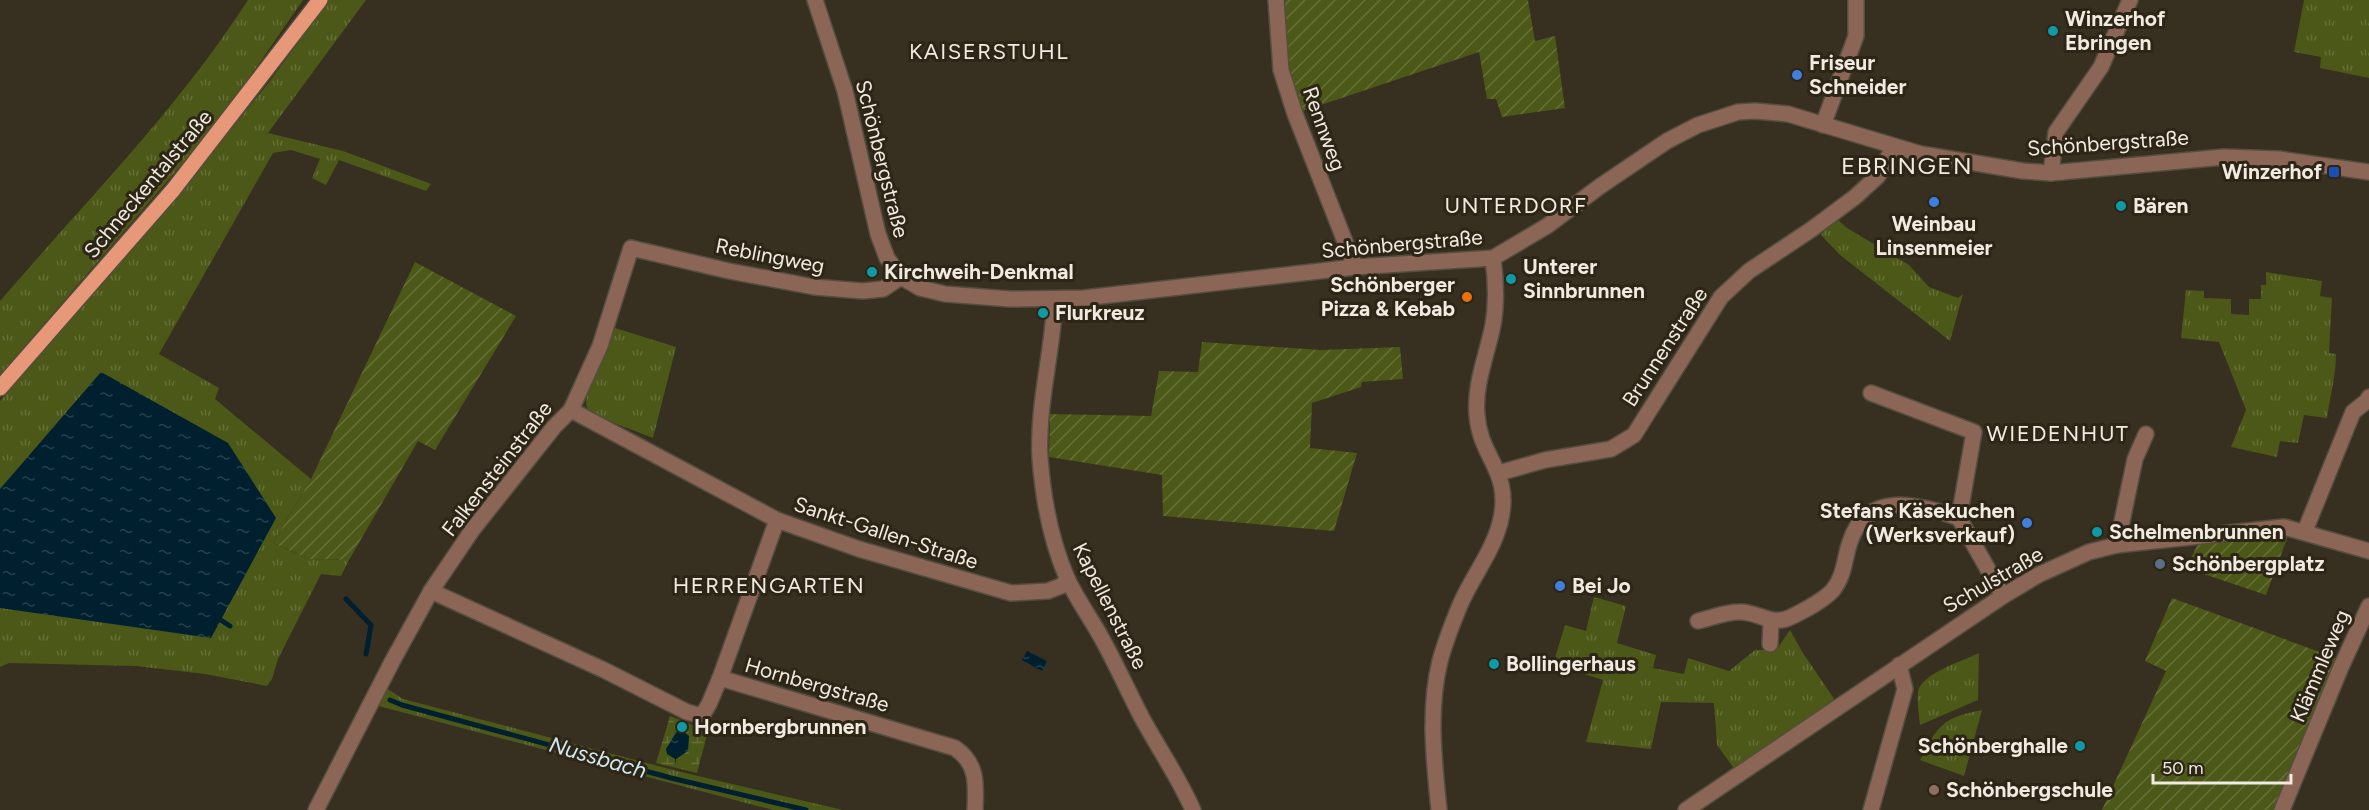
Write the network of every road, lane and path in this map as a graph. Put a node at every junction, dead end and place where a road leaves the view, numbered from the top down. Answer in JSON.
{"nodes":[{"id":1,"x":320,"y":0,"type":"edge"},
{"id":2,"x":815,"y":0,"type":"edge"},
{"id":3,"x":1276,"y":0,"type":"edge"},
{"id":4,"x":1856,"y":0,"type":"edge"},
{"id":5,"x":2130,"y":0,"type":"edge"},
{"id":6,"x":1823,"y":125,"type":"junction"},
{"id":7,"x":1894,"y":146,"type":"junction"},
{"id":8,"x":2369,"y":172,"type":"edge"},
{"id":9,"x":2051,"y":173,"type":"junction"},
{"id":10,"x":631,"y":248,"type":"joint"},
{"id":11,"x":1493,"y":258,"type":"junction"},
{"id":12,"x":1355,"y":267,"type":"junction"},
{"id":13,"x":901,"y":277,"type":"junction"},
{"id":14,"x":1055,"y":300,"type":"junction"},
{"id":15,"x":0,"y":388,"type":"edge"},
{"id":16,"x":1870,"y":393,"type":"dead end"},
{"id":17,"x":2369,"y":397,"type":"edge"},
{"id":18,"x":571,"y":410,"type":"junction"},
{"id":19,"x":2146,"y":434,"type":"dead end"},
{"id":20,"x":1499,"y":473,"type":"junction"},
{"id":21,"x":1959,"y":518,"type":"junction"},
{"id":22,"x":777,"y":520,"type":"junction"},
{"id":23,"x":2305,"y":531,"type":"junction"},
{"id":24,"x":2117,"y":545,"type":"junction"},
{"id":25,"x":2369,"y":551,"type":"edge"},
{"id":26,"x":1068,"y":580,"type":"junction"},
{"id":27,"x":431,"y":591,"type":"junction"},
{"id":28,"x":2003,"y":596,"type":"junction"},
{"id":29,"x":2369,"y":606,"type":"edge"},
{"id":30,"x":1698,"y":621,"type":"dead end"},
{"id":31,"x":1772,"y":622,"type":"junction"},
{"id":32,"x":1770,"y":644,"type":"dead end"},
{"id":33,"x":1899,"y":665,"type":"junction"},
{"id":34,"x":720,"y":678,"type":"junction"},
{"id":35,"x":316,"y":810,"type":"edge"},
{"id":36,"x":975,"y":810,"type":"edge"},
{"id":37,"x":1193,"y":810,"type":"edge"},
{"id":38,"x":1439,"y":810,"type":"edge"},
{"id":39,"x":1686,"y":810,"type":"edge"},
{"id":40,"x":1871,"y":810,"type":"edge"},
{"id":41,"x":2282,"y":810,"type":"edge"}],
"edges":[{"from":1,"to":15,"type":"main road","name":"Schneckentalstraße"},
{"from":2,"to":13,"type":"street","name":"Schönbergstraße"},
{"from":3,"to":12,"type":"street","name":"Rennweg"},
{"from":4,"to":6,"type":"street"},
{"from":5,"to":9,"type":"street"},
{"from":6,"to":7,"type":"street","name":"Schönbergstraße"},
{"from":6,"to":11,"type":"street","name":"Schönbergstraße"},
{"from":7,"to":9,"type":"street","name":"Schönbergstraße"},
{"from":7,"to":20,"type":"street","name":"Brunnenstraße"},
{"from":8,"to":9,"type":"street","name":"Schönbergstraße"},
{"from":10,"to":13,"type":"street","name":"Reblingweg"},
{"from":10,"to":18,"type":"street","name":"Falkensteinstraße"},
{"from":11,"to":12,"type":"street","name":"Schönbergstraße"},
{"from":11,"to":20,"type":"street"},
{"from":12,"to":14,"type":"street","name":"Schönbergstraße"},
{"from":13,"to":14,"type":"street","name":"Schönbergstraße"},
{"from":14,"to":26,"type":"street","name":"Kapellenstraße"},
{"from":16,"to":21,"type":"street"},
{"from":17,"to":23,"type":"street"},
{"from":18,"to":22,"type":"street","name":"Sankt-Gallen-Straße"},
{"from":18,"to":27,"type":"street","name":"Falkensteinstraße"},
{"from":19,"to":24,"type":"street"},
{"from":20,"to":38,"type":"street"},
{"from":21,"to":28,"type":"street"},
{"from":21,"to":31,"type":"street"},
{"from":22,"to":26,"type":"street","name":"Sankt-Gallen-Straße"},
{"from":22,"to":34,"type":"street"},
{"from":23,"to":24,"type":"street","name":"Schulstraße"},
{"from":23,"to":25,"type":"street","name":"Schulstraße"},
{"from":24,"to":28,"type":"street","name":"Schulstraße"},
{"from":26,"to":37,"type":"street","name":"Kapellenstraße"},
{"from":27,"to":34,"type":"street","name":"Hornbergstraße"},
{"from":27,"to":35,"type":"street","name":"Falkensteinstraße"},
{"from":28,"to":33,"type":"street","name":"Schulstraße"},
{"from":29,"to":41,"type":"street","name":"Klämmleweg"},
{"from":30,"to":31,"type":"street"},
{"from":31,"to":32,"type":"street"},
{"from":33,"to":39,"type":"street","name":"Schulstraße"},
{"from":33,"to":40,"type":"street"},
{"from":34,"to":36,"type":"street","name":"Hornbergstraße"}]}
